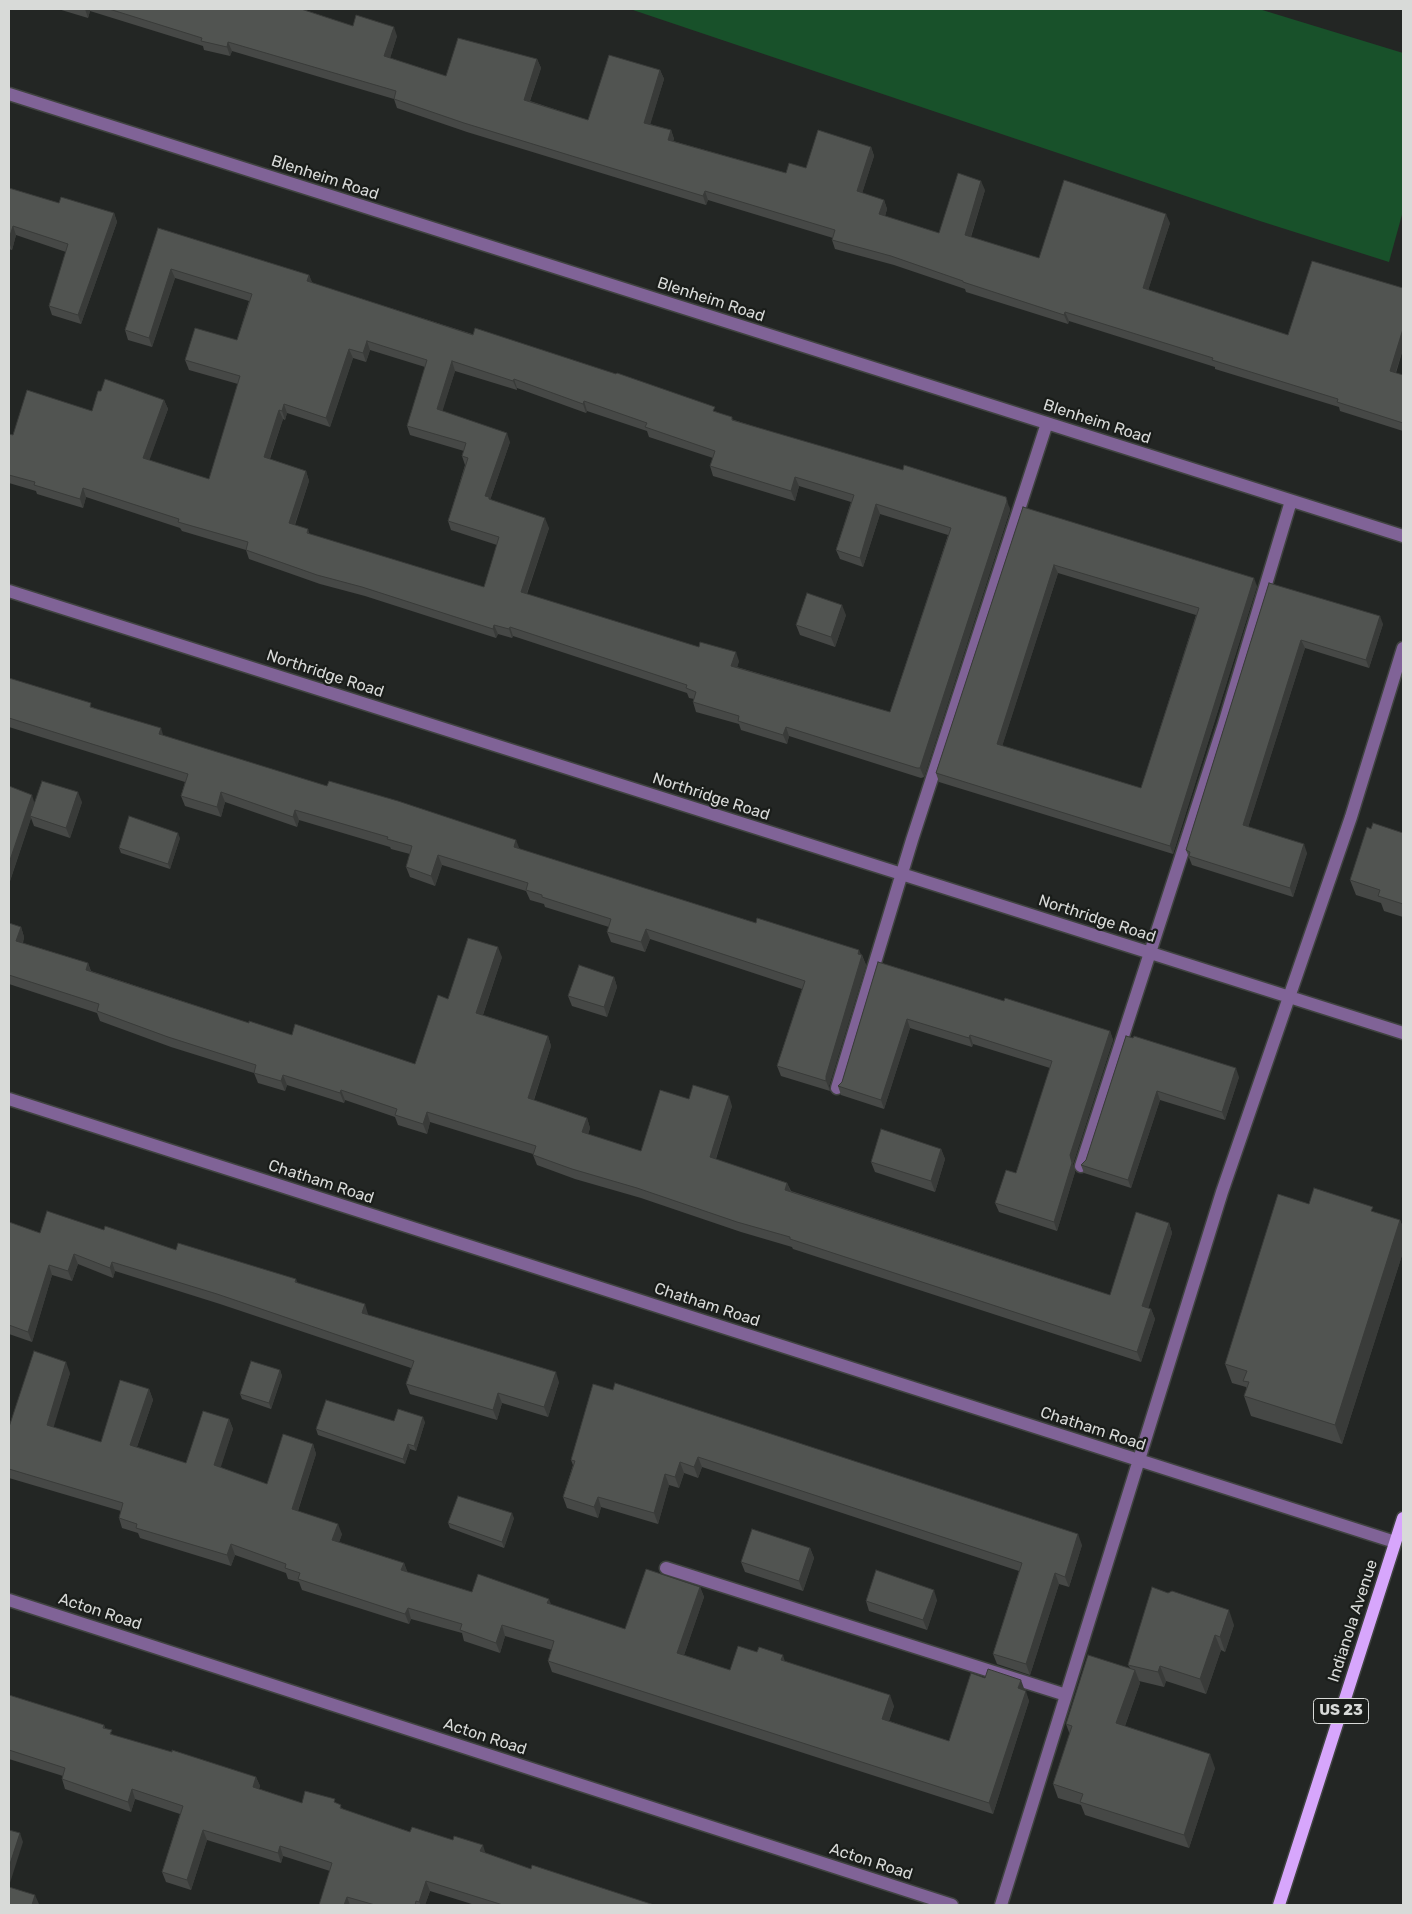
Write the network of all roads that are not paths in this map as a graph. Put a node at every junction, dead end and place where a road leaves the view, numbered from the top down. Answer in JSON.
{"nodes":[{"id":1,"x":9,"y":94,"type":"edge"},
{"id":2,"x":1047,"y":423,"type":"junction"},
{"id":3,"x":1292,"y":500,"type":"junction"},
{"id":4,"x":1403,"y":536,"type":"edge"},
{"id":5,"x":9,"y":591,"type":"edge"},
{"id":6,"x":1403,"y":648,"type":"edge"},
{"id":7,"x":901,"y":874,"type":"junction"},
{"id":8,"x":1150,"y":952,"type":"junction"},
{"id":9,"x":1288,"y":996,"type":"junction"},
{"id":10,"x":1403,"y":1033,"type":"edge"},
{"id":11,"x":836,"y":1088,"type":"dead end"},
{"id":12,"x":9,"y":1099,"type":"edge"},
{"id":13,"x":1081,"y":1166,"type":"edge"},
{"id":14,"x":1138,"y":1461,"type":"junction"},
{"id":15,"x":1403,"y":1518,"type":"edge"},
{"id":16,"x":1395,"y":1542,"type":"junction"},
{"id":17,"x":666,"y":1568,"type":"dead end"},
{"id":18,"x":9,"y":1600,"type":"edge"},
{"id":19,"x":1066,"y":1695,"type":"junction"},
{"id":20,"x":952,"y":1905,"type":"edge"},
{"id":21,"x":1001,"y":1905,"type":"edge"},
{"id":22,"x":1279,"y":1905,"type":"edge"}],
"edges":[{"from":1,"to":2,"type":"street","name":"Blenheim Road"},
{"from":2,"to":3,"type":"street","name":"Blenheim Road"},
{"from":2,"to":7,"type":"street"},
{"from":3,"to":4,"type":"street","name":"Blenheim Road"},
{"from":3,"to":8,"type":"street"},
{"from":5,"to":7,"type":"street","name":"Northridge Road"},
{"from":6,"to":9,"type":"street"},
{"from":7,"to":8,"type":"street","name":"Northridge Road"},
{"from":7,"to":11,"type":"street"},
{"from":8,"to":9,"type":"street","name":"Northridge Road"},
{"from":8,"to":13,"type":"street"},
{"from":9,"to":10,"type":"street","name":"Northridge Road"},
{"from":9,"to":14,"type":"street"},
{"from":12,"to":14,"type":"street","name":"Chatham Road"},
{"from":14,"to":16,"type":"street","name":"Chatham Road"},
{"from":14,"to":19,"type":"street"},
{"from":15,"to":16,"type":"main road","name":"Indianola Avenue","number":"US 23"},
{"from":16,"to":22,"type":"main road","name":"Indianola Avenue","number":"US 23"},
{"from":17,"to":19,"type":"street"},
{"from":18,"to":20,"type":"street","name":"Acton Road"},
{"from":19,"to":21,"type":"street"}]}
